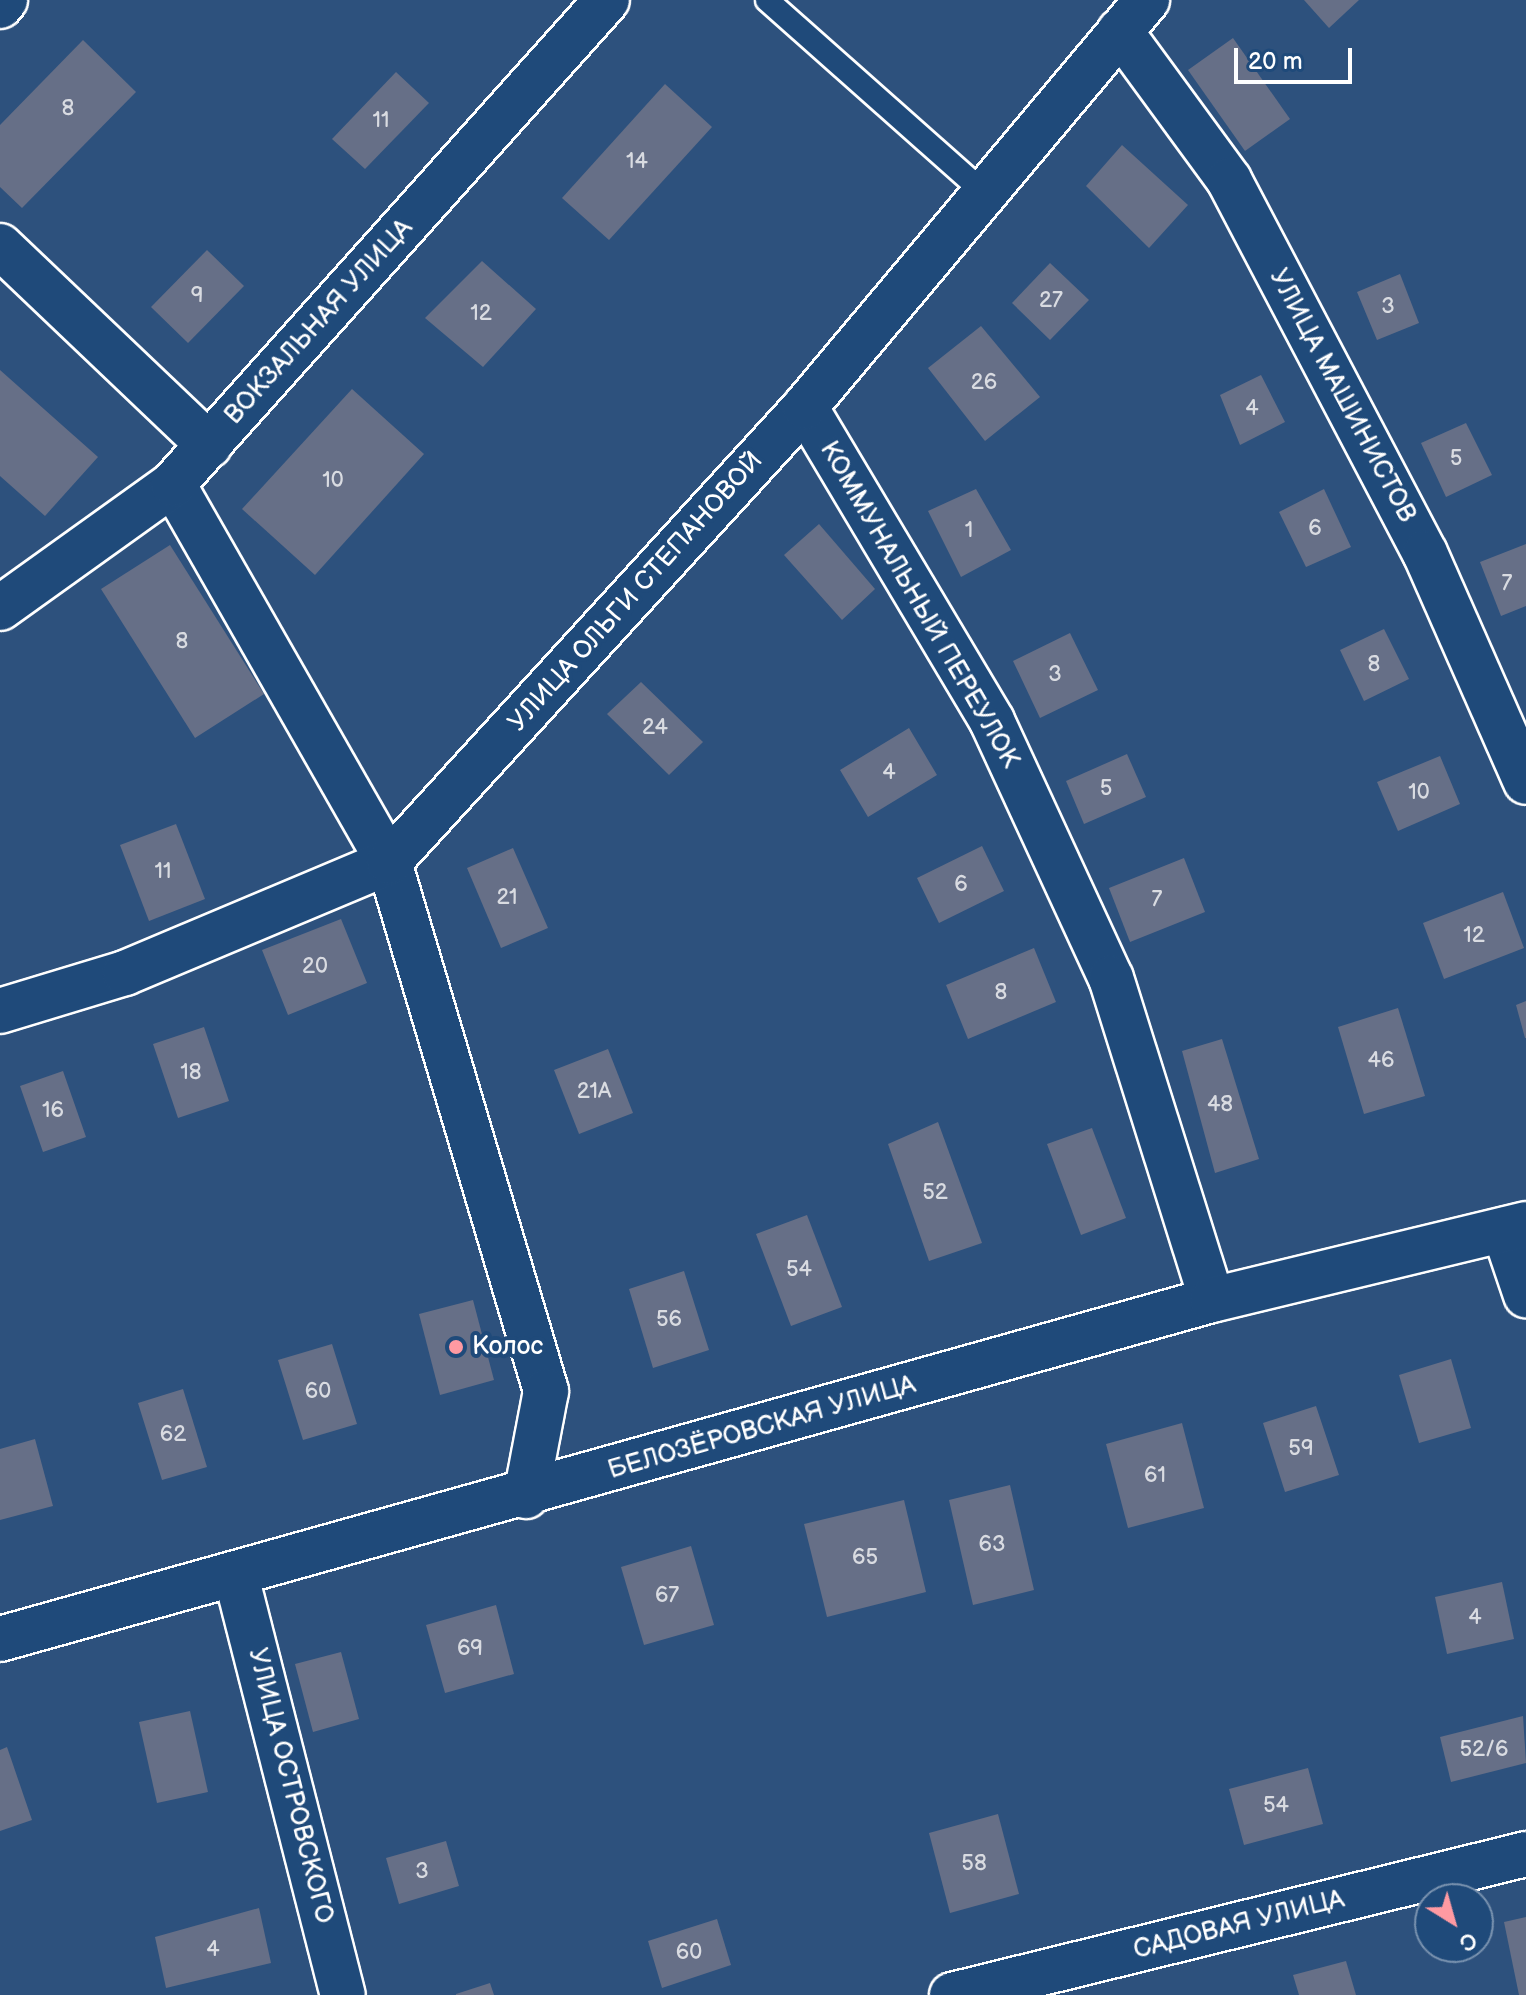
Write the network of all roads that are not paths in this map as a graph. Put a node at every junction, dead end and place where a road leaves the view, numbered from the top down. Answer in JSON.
{"nodes":[{"id":1,"x":5,"y":0,"type":"edge"},
{"id":2,"x":607,"y":0,"type":"edge"},
{"id":3,"x":767,"y":0,"type":"edge"},
{"id":4,"x":0,"y":6,"type":"edge"},
{"id":5,"x":1133,"y":16,"type":"edge"},
{"id":6,"x":982,"y":191,"type":"junction"},
{"id":7,"x":0,"y":246,"type":"edge"},
{"id":8,"x":805,"y":407,"type":"junction"},
{"id":9,"x":209,"y":445,"type":"junction"},
{"id":10,"x":173,"y":484,"type":"junction"},
{"id":11,"x":0,"y":608,"type":"edge"},
{"id":12,"x":1526,"y":782,"type":"edge"},
{"id":13,"x":389,"y":862,"type":"junction"},
{"id":14,"x":0,"y":1011,"type":"edge"},
{"id":15,"x":1515,"y":1227,"type":"edge"},
{"id":16,"x":1526,"y":1295,"type":"edge"},
{"id":17,"x":1212,"y":1300,"type":"junction"},
{"id":18,"x":526,"y":1496,"type":"junction"},
{"id":19,"x":236,"y":1576,"type":"junction"},
{"id":20,"x":0,"y":1639,"type":"edge"},
{"id":21,"x":1526,"y":1854,"type":"edge"},
{"id":22,"x":343,"y":1995,"type":"edge"},
{"id":23,"x":952,"y":1995,"type":"edge"}],
"edges":[{"from":1,"to":4,"type":"street"},
{"from":2,"to":9,"type":"street","name":"ВОКЗАЛЬНАЯ УЛИЦА"},
{"from":3,"to":6,"type":"lane"},
{"from":5,"to":6,"type":"street","name":"УЛИЦА ОЛЬГИ СТЕПАНОВОЙ"},
{"from":5,"to":12,"type":"street","name":"УЛИЦА МАШИНИСТОВ"},
{"from":6,"to":8,"type":"street","name":"УЛИЦА ОЛЬГИ СТЕПАНОВОЙ"},
{"from":7,"to":9,"type":"street"},
{"from":8,"to":13,"type":"street","name":"УЛИЦА ОЛЬГИ СТЕПАНОВОЙ"},
{"from":8,"to":17,"type":"street","name":"КОММУНАЛЬНЫЙ ПЕРЕУЛОК"},
{"from":9,"to":10,"type":"street","name":"ВОКЗАЛЬНАЯ УЛИЦА"},
{"from":10,"to":11,"type":"street","name":"ВОКЗАЛЬНАЯ УЛИЦА"},
{"from":10,"to":13,"type":"street"},
{"from":13,"to":14,"type":"street","name":"УЛИЦА ОЛЬГИ СТЕПАНОВОЙ"},
{"from":13,"to":18,"type":"street"},
{"from":15,"to":16,"type":"street"},
{"from":15,"to":17,"type":"street","name":"БЕЛОЗЁРОВСКАЯ УЛИЦА"},
{"from":17,"to":18,"type":"street","name":"БЕЛОЗЁРОВСКАЯ УЛИЦА"},
{"from":18,"to":19,"type":"street","name":"БЕЛОЗЁРОВСКАЯ УЛИЦА"},
{"from":19,"to":20,"type":"street","name":"БЕЛОЗЁРОВСКАЯ УЛИЦА"},
{"from":19,"to":22,"type":"street","name":"УЛИЦА ОСТРОВСКОГО"},
{"from":21,"to":23,"type":"street","name":"САДОВАЯ УЛИЦА"}]}
